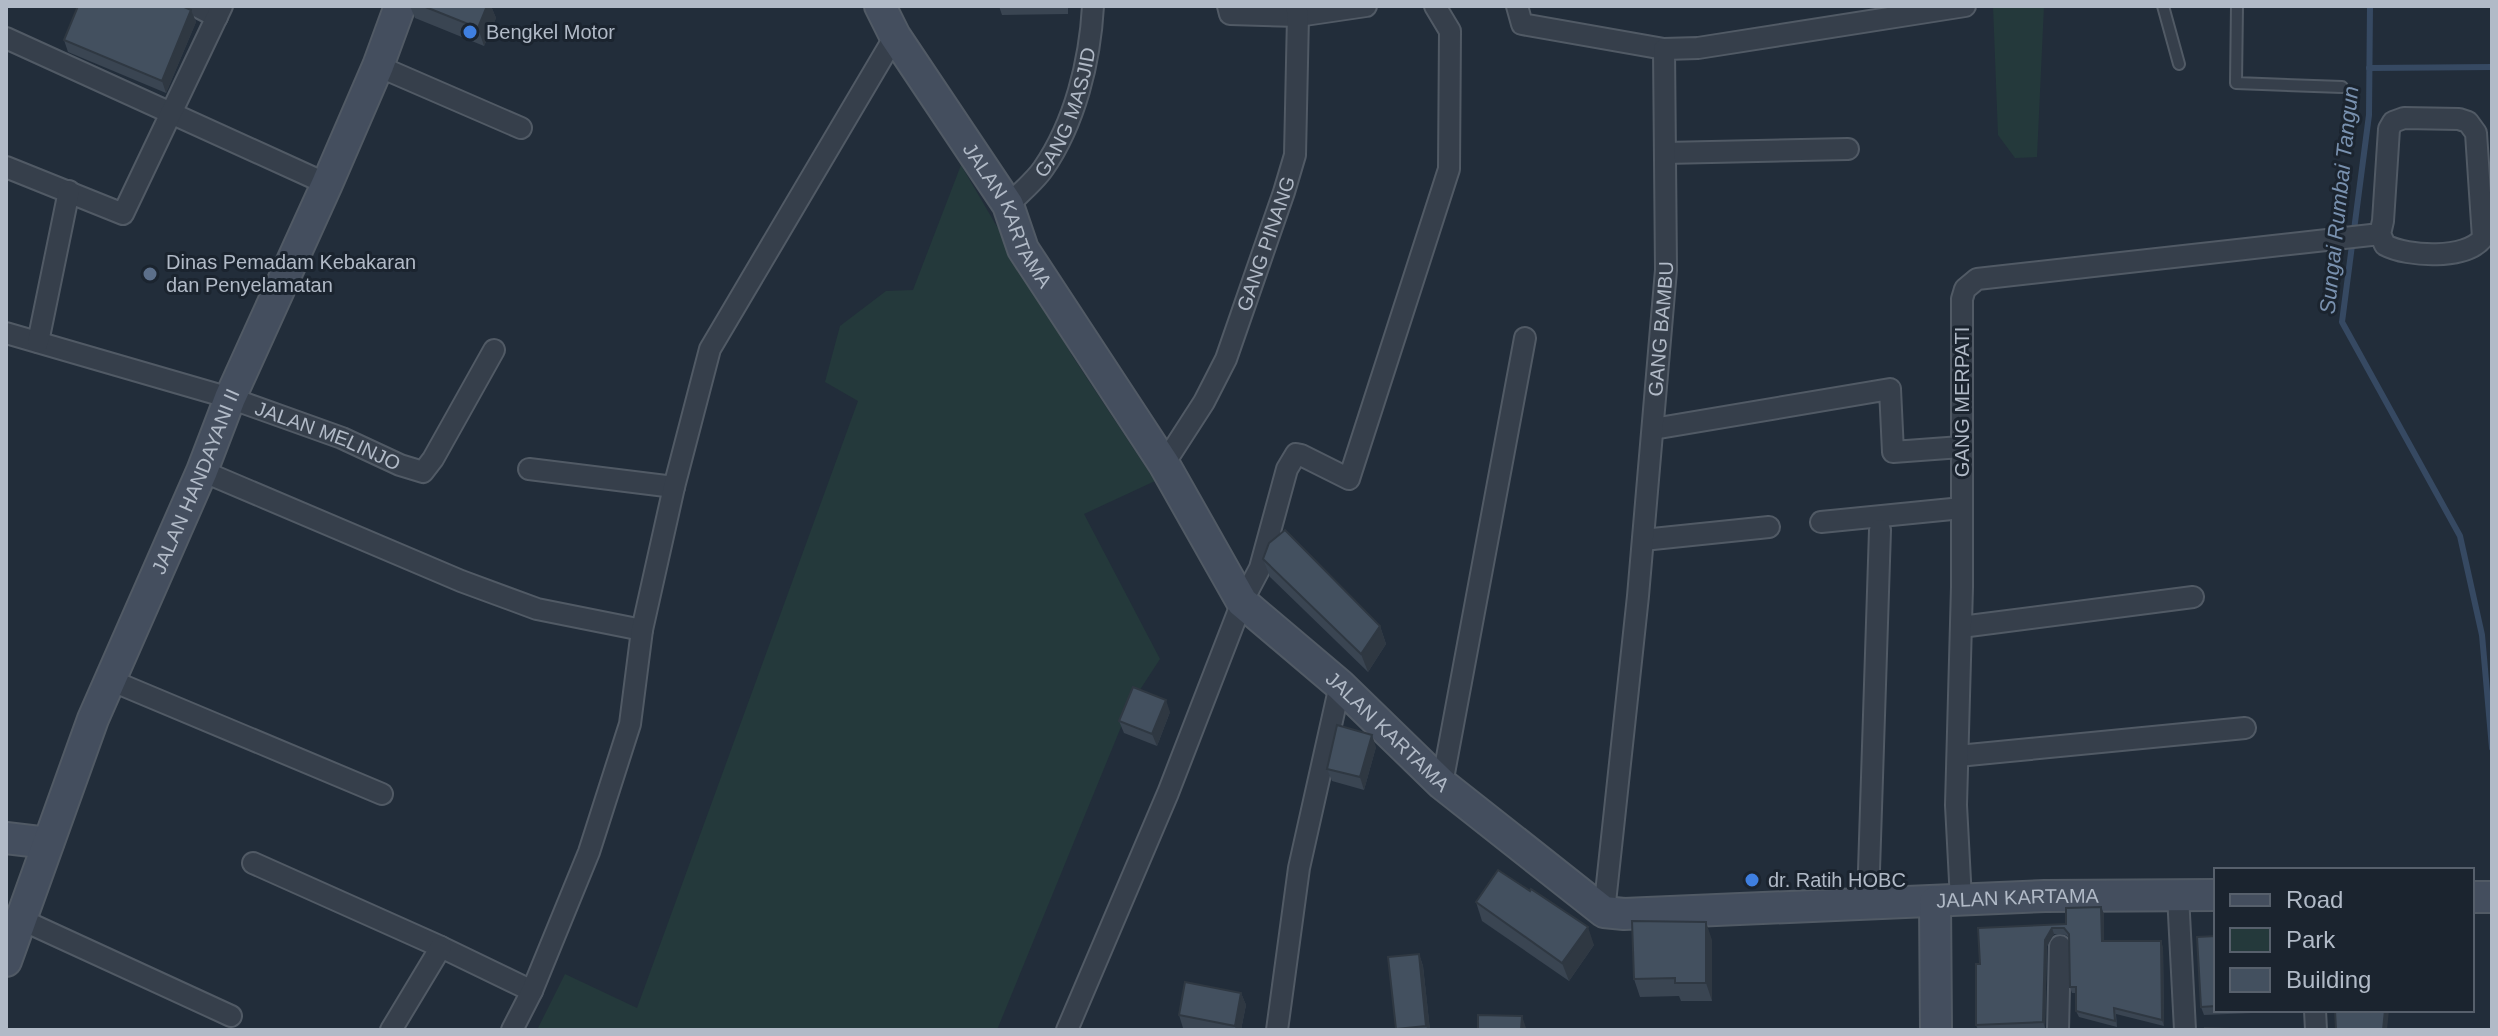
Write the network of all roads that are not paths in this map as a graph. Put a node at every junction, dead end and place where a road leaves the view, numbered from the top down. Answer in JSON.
{"nodes":[{"id":1,"x":196,"y":6,"type":"edge"},
{"id":2,"x":400,"y":6,"type":"edge"},
{"id":3,"x":880,"y":6,"type":"edge"},
{"id":4,"x":1093,"y":6,"type":"edge"},
{"id":5,"x":1228,"y":6,"type":"edge"},
{"id":6,"x":1366,"y":6,"type":"edge"},
{"id":7,"x":1435,"y":6,"type":"edge"},
{"id":8,"x":1517,"y":6,"type":"edge"},
{"id":9,"x":1965,"y":6,"type":"edge"},
{"id":10,"x":2163,"y":6,"type":"edge"},
{"id":11,"x":2237,"y":6,"type":"edge"},
{"id":12,"x":219,"y":11,"type":"edge"},
{"id":13,"x":1297,"y":11,"type":"edge"},
{"id":14,"x":1916,"y":11,"type":"edge"},
{"id":15,"x":895,"y":36,"type":"junction"},
{"id":16,"x":6,"y":38,"type":"edge"},
{"id":17,"x":1664,"y":49,"type":"junction"},
{"id":18,"x":2179,"y":64,"type":"dead end"},
{"id":19,"x":378,"y":66,"type":"junction"},
{"id":20,"x":2342,"y":87,"type":"dead end"},
{"id":21,"x":172,"y":114,"type":"junction"},
{"id":22,"x":521,"y":128,"type":"dead end"},
{"id":23,"x":1848,"y":149,"type":"dead end"},
{"id":24,"x":1665,"y":153,"type":"junction"},
{"id":25,"x":6,"y":167,"type":"edge"},
{"id":26,"x":327,"y":184,"type":"junction"},
{"id":27,"x":69,"y":191,"type":"junction"},
{"id":28,"x":1008,"y":205,"type":"junction"},
{"id":29,"x":2363,"y":235,"type":"junction"},
{"id":30,"x":6,"y":333,"type":"edge"},
{"id":31,"x":1525,"y":338,"type":"dead end"},
{"id":32,"x":38,"y":342,"type":"junction"},
{"id":33,"x":494,"y":350,"type":"dead end"},
{"id":34,"x":230,"y":398,"type":"junction"},
{"id":35,"x":1653,"y":429,"type":"junction"},
{"id":36,"x":1961,"y":447,"type":"junction"},
{"id":37,"x":1164,"y":464,"type":"junction"},
{"id":38,"x":529,"y":469,"type":"dead end"},
{"id":39,"x":202,"y":471,"type":"junction"},
{"id":40,"x":674,"y":487,"type":"junction"},
{"id":41,"x":1962,"y":508,"type":"junction"},
{"id":42,"x":1821,"y":522,"type":"dead end"},
{"id":43,"x":1769,"y":527,"type":"dead end"},
{"id":44,"x":1880,"y":530,"type":"dead end"},
{"id":45,"x":1643,"y":540,"type":"junction"},
{"id":46,"x":2193,"y":597,"type":"dead end"},
{"id":47,"x":1242,"y":602,"type":"junction"},
{"id":48,"x":1961,"y":627,"type":"junction"},
{"id":49,"x":642,"y":630,"type":"junction"},
{"id":50,"x":110,"y":680,"type":"junction"},
{"id":51,"x":1340,"y":685,"type":"junction"},
{"id":52,"x":2245,"y":728,"type":"dead end"},
{"id":53,"x":1958,"y":756,"type":"junction"},
{"id":54,"x":1442,"y":784,"type":"junction"},
{"id":55,"x":382,"y":794,"type":"dead end"},
{"id":56,"x":6,"y":838,"type":"edge"},
{"id":57,"x":48,"y":843,"type":"junction"},
{"id":58,"x":253,"y":863,"type":"dead end"},
{"id":59,"x":2178,"y":895,"type":"junction"},
{"id":60,"x":2214,"y":895,"type":"edge"},
{"id":61,"x":1868,"y":901,"type":"junction"},
{"id":62,"x":1948,"y":901,"type":"junction"},
{"id":63,"x":1604,"y":912,"type":"junction"},
{"id":64,"x":20,"y":919,"type":"junction"},
{"id":65,"x":2060,"y":946,"type":"dead end"},
{"id":66,"x":441,"y":947,"type":"junction"},
{"id":67,"x":6,"y":961,"type":"edge"},
{"id":68,"x":532,"y":991,"type":"junction"},
{"id":69,"x":231,"y":1016,"type":"dead end"},
{"id":70,"x":391,"y":1030,"type":"edge"},
{"id":71,"x":512,"y":1030,"type":"edge"},
{"id":72,"x":1067,"y":1030,"type":"edge"},
{"id":73,"x":1277,"y":1030,"type":"edge"},
{"id":74,"x":1936,"y":1030,"type":"edge"},
{"id":75,"x":2058,"y":1030,"type":"edge"},
{"id":76,"x":2185,"y":1030,"type":"edge"}],
"edges":[{"from":1,"to":12,"type":"street"},
{"from":2,"to":19,"type":"main road","name":"JALAN HANDAYANI II"},
{"from":3,"to":15,"type":"main road","name":"JALAN KARTAMA"},
{"from":4,"to":28,"type":"street","name":"GANG MASJID"},
{"from":5,"to":13,"type":"street"},
{"from":6,"to":13,"type":"street"},
{"from":7,"to":47,"type":"street"},
{"from":8,"to":17,"type":"street"},
{"from":9,"to":14,"type":"street"},
{"from":10,"to":18,"type":"lane"},
{"from":11,"to":20,"type":"lane"},
{"from":12,"to":21,"type":"street"},
{"from":13,"to":37,"type":"street","name":"GANG PINANG"},
{"from":14,"to":17,"type":"street"},
{"from":15,"to":28,"type":"main road","name":"JALAN KARTAMA"},
{"from":15,"to":40,"type":"street"},
{"from":16,"to":21,"type":"street"},
{"from":17,"to":24,"type":"street","name":"GANG BAMBU"},
{"from":19,"to":22,"type":"street"},
{"from":19,"to":26,"type":"main road","name":"JALAN HANDAYANI II"},
{"from":21,"to":26,"type":"street"},
{"from":21,"to":27,"type":"street"},
{"from":23,"to":24,"type":"street"},
{"from":24,"to":35,"type":"street","name":"GANG BAMBU"},
{"from":25,"to":27,"type":"street"},
{"from":26,"to":34,"type":"main road","name":"JALAN HANDAYANI II"},
{"from":27,"to":32,"type":"street"},
{"from":28,"to":37,"type":"main road","name":"JALAN KARTAMA"},
{"from":29,"to":29,"type":"street"},
{"from":29,"to":36,"type":"street","name":"GANG MERPATI"},
{"from":30,"to":32,"type":"street","name":"JALAN MELINJO"},
{"from":31,"to":54,"type":"street"},
{"from":32,"to":34,"type":"street","name":"JALAN MELINJO"},
{"from":33,"to":34,"type":"street","name":"JALAN MELINJO"},
{"from":34,"to":39,"type":"main road","name":"JALAN HANDAYANI II"},
{"from":35,"to":36,"type":"street"},
{"from":35,"to":45,"type":"street","name":"GANG BAMBU"},
{"from":36,"to":41,"type":"street","name":"GANG MERPATI"},
{"from":37,"to":47,"type":"main road","name":"JALAN KARTAMA"},
{"from":38,"to":40,"type":"street"},
{"from":39,"to":49,"type":"street"},
{"from":39,"to":50,"type":"main road","name":"JALAN HANDAYANI II"},
{"from":40,"to":49,"type":"street"},
{"from":41,"to":42,"type":"street"},
{"from":41,"to":48,"type":"street","name":"GANG MERPATI"},
{"from":43,"to":45,"type":"street"},
{"from":44,"to":61,"type":"street"},
{"from":45,"to":63,"type":"street","name":"GANG BAMBU"},
{"from":46,"to":48,"type":"street"},
{"from":47,"to":51,"type":"main road","name":"JALAN KARTAMA"},
{"from":47,"to":72,"type":"street"},
{"from":48,"to":53,"type":"street","name":"GANG MERPATI"},
{"from":49,"to":68,"type":"street"},
{"from":50,"to":55,"type":"street"},
{"from":50,"to":57,"type":"main road","name":"JALAN HANDAYANI II"},
{"from":51,"to":54,"type":"main road","name":"JALAN KARTAMA"},
{"from":51,"to":73,"type":"street"},
{"from":52,"to":53,"type":"street"},
{"from":53,"to":62,"type":"street","name":"GANG MERPATI"},
{"from":54,"to":63,"type":"main road","name":"JALAN KARTAMA"},
{"from":56,"to":57,"type":"main road"},
{"from":57,"to":64,"type":"main road","name":"JALAN HANDAYANI II"},
{"from":58,"to":66,"type":"street"},
{"from":59,"to":60,"type":"main road","name":"JALAN KARTAMA"},
{"from":59,"to":62,"type":"main road","name":"JALAN KARTAMA"},
{"from":59,"to":76,"type":"street"},
{"from":61,"to":62,"type":"main road","name":"JALAN KARTAMA"},
{"from":61,"to":63,"type":"main road","name":"JALAN KARTAMA"},
{"from":62,"to":74,"type":"main road"},
{"from":64,"to":67,"type":"main road","name":"JALAN HANDAYANI II"},
{"from":64,"to":69,"type":"street"},
{"from":65,"to":75,"type":"street"},
{"from":66,"to":68,"type":"street"},
{"from":66,"to":70,"type":"street"},
{"from":68,"to":71,"type":"street"}]}
